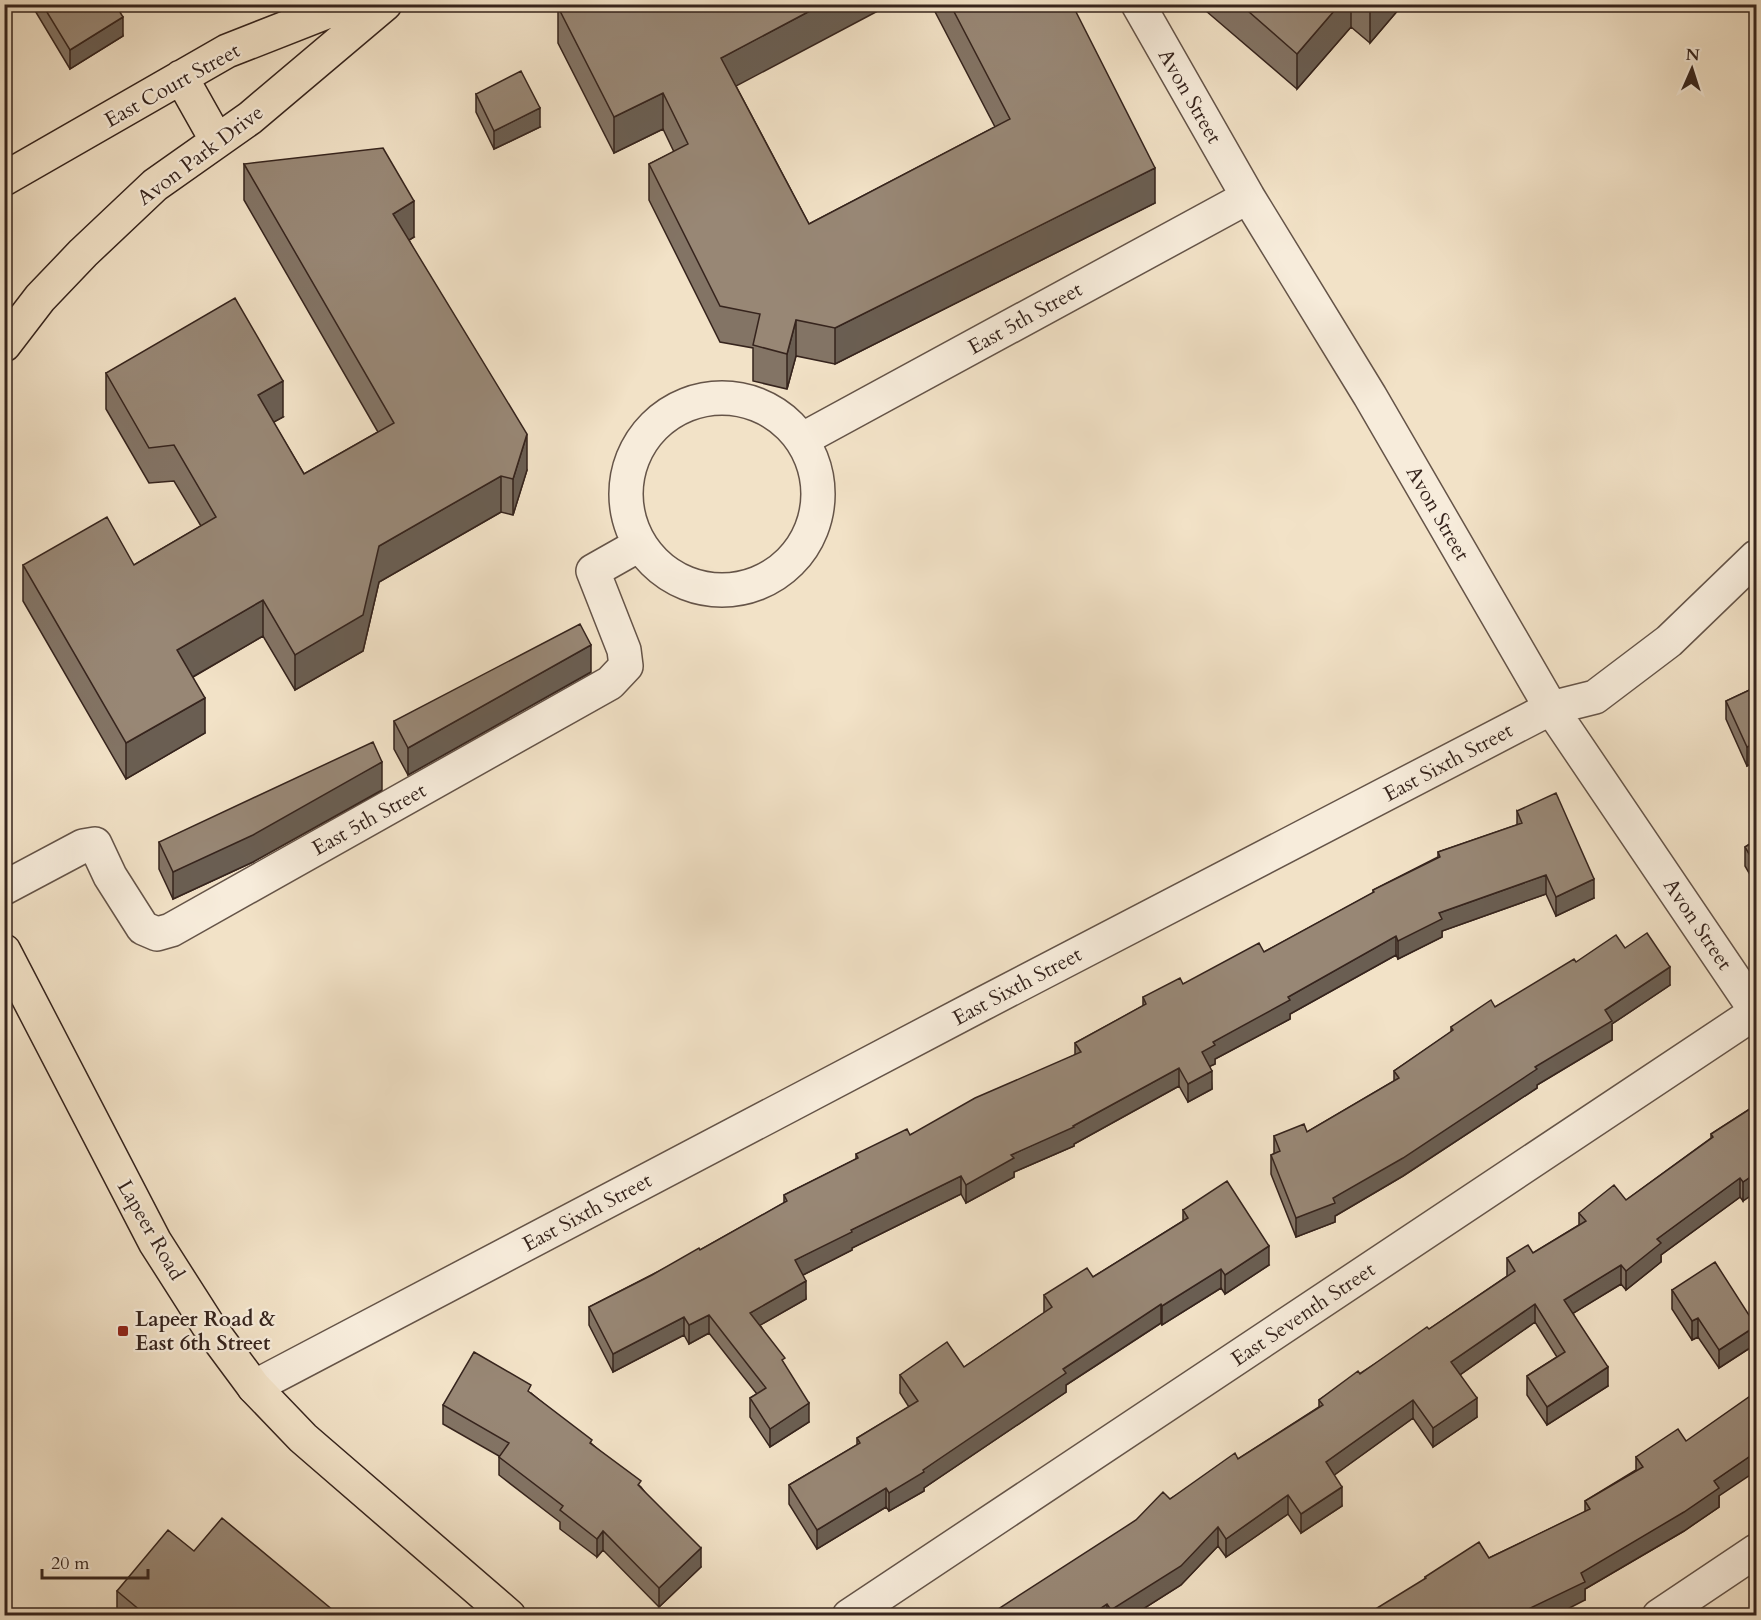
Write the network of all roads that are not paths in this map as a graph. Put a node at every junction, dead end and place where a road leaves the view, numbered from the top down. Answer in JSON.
{"nodes":[{"id":1,"x":347,"y":4,"type":"edge"},
{"id":2,"x":385,"y":4,"type":"edge"},
{"id":3,"x":1138,"y":4,"type":"edge"},
{"id":4,"x":181,"y":78,"type":"junction"},
{"id":5,"x":217,"y":141,"type":"junction"},
{"id":6,"x":4,"y":179,"type":"edge"},
{"id":7,"x":1248,"y":197,"type":"junction"},
{"id":8,"x":4,"y":345,"type":"edge"},
{"id":9,"x":803,"y":439,"type":"junction"},
{"id":10,"x":639,"y":545,"type":"junction"},
{"id":11,"x":1756,"y":557,"type":"edge"},
{"id":12,"x":1551,"y":708,"type":"junction"},
{"id":13,"x":4,"y":888,"type":"edge"},
{"id":14,"x":4,"y":951,"type":"edge"},
{"id":15,"x":1756,"y":1012,"type":"edge"},
{"id":16,"x":254,"y":1387,"type":"junction"},
{"id":17,"x":1756,"y":1551,"type":"edge"},
{"id":18,"x":509,"y":1616,"type":"edge"},
{"id":19,"x":849,"y":1616,"type":"edge"},
{"id":20,"x":1659,"y":1616,"type":"edge"}],
"edges":[{"from":1,"to":4,"type":"main road","name":"East Court Street"},
{"from":2,"to":5,"type":"main road","name":"Avon Park Drive"},
{"from":3,"to":7,"type":"street","name":"Avon Street"},
{"from":4,"to":5,"type":"main road"},
{"from":4,"to":6,"type":"main road","name":"East Court Street"},
{"from":5,"to":8,"type":"main road","name":"Avon Park Drive"},
{"from":7,"to":9,"type":"street","name":"East 5th Street"},
{"from":7,"to":12,"type":"street","name":"Avon Street"},
{"from":9,"to":10,"type":"street"},
{"from":9,"to":10,"type":"street"},
{"from":10,"to":13,"type":"street","name":"East 5th Street"},
{"from":11,"to":12,"type":"street","name":"East Sixth Street"},
{"from":12,"to":15,"type":"street","name":"Avon Street"},
{"from":12,"to":16,"type":"street","name":"East Sixth Street"},
{"from":14,"to":16,"type":"main road","name":"Lapeer Road"},
{"from":15,"to":19,"type":"street","name":"East Seventh Street"},
{"from":16,"to":18,"type":"main road","name":"Lapeer Road"},
{"from":17,"to":20,"type":"street"}]}
